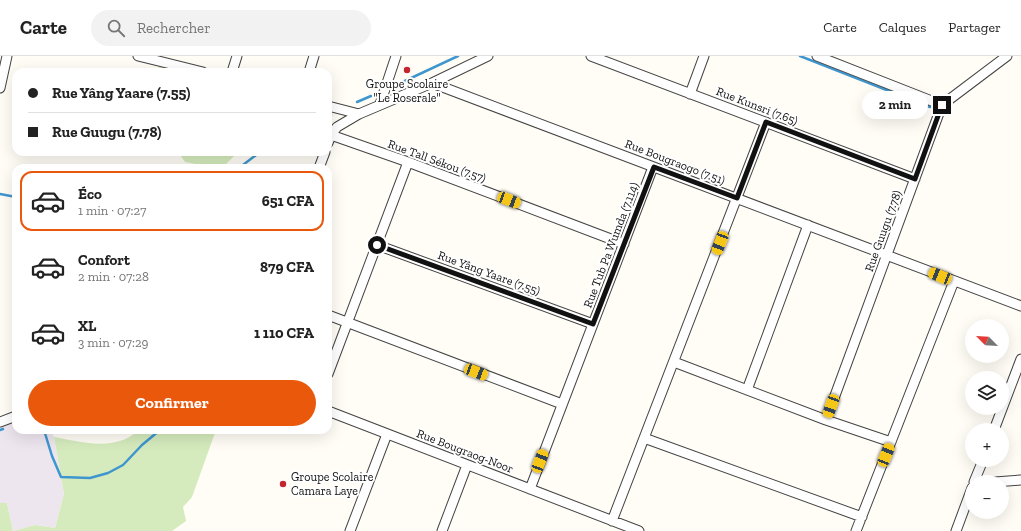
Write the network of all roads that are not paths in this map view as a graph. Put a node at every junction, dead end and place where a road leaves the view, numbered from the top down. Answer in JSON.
{"nodes":[{"id":1,"x":7,"y":56,"type":"edge"},
{"id":2,"x":138,"y":56,"type":"edge"},
{"id":3,"x":237,"y":56,"type":"edge"},
{"id":4,"x":314,"y":56,"type":"edge"},
{"id":5,"x":396,"y":56,"type":"edge"},
{"id":6,"x":488,"y":56,"type":"edge"},
{"id":7,"x":591,"y":56,"type":"edge"},
{"id":8,"x":704,"y":56,"type":"edge"},
{"id":9,"x":817,"y":56,"type":"edge"},
{"id":10,"x":1007,"y":56,"type":"edge"},
{"id":11,"x":154,"y":58,"type":"edge"},
{"id":12,"x":189,"y":68,"type":"edge"},
{"id":13,"x":233,"y":68,"type":"edge"},
{"id":14,"x":310,"y":68,"type":"edge"},
{"id":15,"x":432,"y":83,"type":"junction"},
{"id":16,"x":0,"y":88,"type":"edge"},
{"id":17,"x":690,"y":94,"type":"junction"},
{"id":18,"x":380,"y":104,"type":"junction"},
{"id":19,"x":942,"y":105,"type":"junction"},
{"id":20,"x":332,"y":107,"type":"edge"},
{"id":21,"x":359,"y":114,"type":"junction"},
{"id":22,"x":766,"y":122,"type":"junction"},
{"id":23,"x":332,"y":136,"type":"edge"},
{"id":24,"x":332,"y":140,"type":"edge"},
{"id":25,"x":408,"y":162,"type":"junction"},
{"id":26,"x":654,"y":167,"type":"junction"},
{"id":27,"x":915,"y":179,"type":"junction"},
{"id":28,"x":737,"y":198,"type":"junction"},
{"id":29,"x":808,"y":225,"type":"junction"},
{"id":30,"x":624,"y":244,"type":"junction"},
{"id":31,"x":377,"y":245,"type":"junction"},
{"id":32,"x":887,"y":255,"type":"junction"},
{"id":33,"x":954,"y":281,"type":"junction"},
{"id":34,"x":1021,"y":306,"type":"edge"},
{"id":35,"x":332,"y":316,"type":"edge"},
{"id":36,"x":348,"y":322,"type":"junction"},
{"id":37,"x":593,"y":324,"type":"junction"},
{"id":38,"x":1021,"y":359,"type":"edge"},
{"id":39,"x":674,"y":362,"type":"junction"},
{"id":40,"x":332,"y":364,"type":"edge"},
{"id":41,"x":746,"y":390,"type":"junction"},
{"id":42,"x":562,"y":404,"type":"junction"},
{"id":43,"x":332,"y":413,"type":"edge"},
{"id":44,"x":12,"y":418,"type":"edge"},
{"id":45,"x":826,"y":420,"type":"junction"},
{"id":46,"x":0,"y":422,"type":"edge"},
{"id":47,"x":997,"y":423,"type":"edge"},
{"id":48,"x":387,"y":434,"type":"junction"},
{"id":49,"x":644,"y":438,"type":"junction"},
{"id":50,"x":892,"y":442,"type":"junction"},
{"id":51,"x":467,"y":465,"type":"junction"},
{"id":52,"x":1021,"y":480,"type":"edge"},
{"id":53,"x":1009,"y":481,"type":"edge"},
{"id":54,"x":530,"y":489,"type":"junction"},
{"id":55,"x":965,"y":507,"type":"edge"},
{"id":56,"x":862,"y":517,"type":"junction"},
{"id":57,"x":612,"y":521,"type":"junction"},
{"id":58,"x":350,"y":531,"type":"edge"},
{"id":59,"x":442,"y":531,"type":"edge"},
{"id":60,"x":638,"y":531,"type":"edge"},
{"id":61,"x":856,"y":531,"type":"edge"},
{"id":62,"x":956,"y":531,"type":"edge"}],
"edges":[{"from":1,"to":16,"type":"street"},
{"from":2,"to":11,"type":"street"},
{"from":3,"to":13,"type":"street"},
{"from":4,"to":14,"type":"street"},
{"from":5,"to":18,"type":"street"},
{"from":6,"to":15,"type":"street"},
{"from":7,"to":17,"type":"street","name":"Rue Kunsri (7.65)"},
{"from":8,"to":17,"type":"street"},
{"from":9,"to":19,"type":"street"},
{"from":10,"to":19,"type":"street"},
{"from":11,"to":12,"type":"street"},
{"from":15,"to":18,"type":"street"},
{"from":15,"to":26,"type":"street","name":"Rue Bougraogo (7.51)"},
{"from":17,"to":22,"type":"street","name":"Rue Kunsri (7.65)"},
{"from":18,"to":21,"type":"street"},
{"from":19,"to":27,"type":"street","name":"Rue Guugu (7.78)"},
{"from":20,"to":21,"type":"street"},
{"from":21,"to":23,"type":"street"},
{"from":22,"to":27,"type":"street","name":"Rue Kunsri (7.65)"},
{"from":22,"to":28,"type":"street"},
{"from":24,"to":25,"type":"street","name":"Rue Tall Sékou (7.57)"},
{"from":25,"to":30,"type":"street","name":"Rue Tall Sékou (7.57)"},
{"from":25,"to":31,"type":"street"},
{"from":26,"to":28,"type":"street","name":"Rue Bougraogo (7.51)"},
{"from":26,"to":30,"type":"street","name":"Rue Tub Pa Wumda (7.114)"},
{"from":27,"to":32,"type":"street","name":"Rue Guugu (7.78)"},
{"from":28,"to":29,"type":"street","name":"Rue Bougraogo (7.51)"},
{"from":28,"to":39,"type":"street"},
{"from":29,"to":32,"type":"street","name":"Rue Bougraogo (7.51)"},
{"from":29,"to":41,"type":"street"},
{"from":30,"to":37,"type":"street","name":"Rue Tub Pa Wumda (7.114)"},
{"from":31,"to":36,"type":"street"},
{"from":31,"to":37,"type":"street","name":"Rue Yâng Yaare (7.55)"},
{"from":32,"to":33,"type":"street","name":"Rue Bougraogo (7.51)"},
{"from":32,"to":45,"type":"street","name":"Rue Guugu (7.78)"},
{"from":33,"to":34,"type":"street","name":"Rue Bougraogo (7.51)"},
{"from":33,"to":50,"type":"street"},
{"from":35,"to":36,"type":"street"},
{"from":36,"to":40,"type":"street"},
{"from":36,"to":42,"type":"street"},
{"from":37,"to":42,"type":"street","name":"Rue Tub Pa Wumda (7.114)"},
{"from":38,"to":47,"type":"street"},
{"from":39,"to":41,"type":"street"},
{"from":39,"to":49,"type":"street"},
{"from":41,"to":45,"type":"street"},
{"from":42,"to":54,"type":"street","name":"Rue Tub Pa Wumda (7.114)"},
{"from":43,"to":48,"type":"street","name":"Rue Bougraog-Noor"},
{"from":44,"to":46,"type":"street"},
{"from":45,"to":50,"type":"street"},
{"from":48,"to":51,"type":"street","name":"Rue Bougraog-Noor"},
{"from":48,"to":58,"type":"street"},
{"from":49,"to":56,"type":"street"},
{"from":49,"to":57,"type":"street"},
{"from":50,"to":56,"type":"street"},
{"from":51,"to":54,"type":"street","name":"Rue Bougraog-Noor"},
{"from":51,"to":59,"type":"street"},
{"from":52,"to":53,"type":"street"},
{"from":54,"to":57,"type":"street","name":"Rue Bougraog-Noor"},
{"from":55,"to":62,"type":"street"},
{"from":56,"to":61,"type":"street"},
{"from":57,"to":60,"type":"street","name":"Rue Bougraog-Noor"}]}
